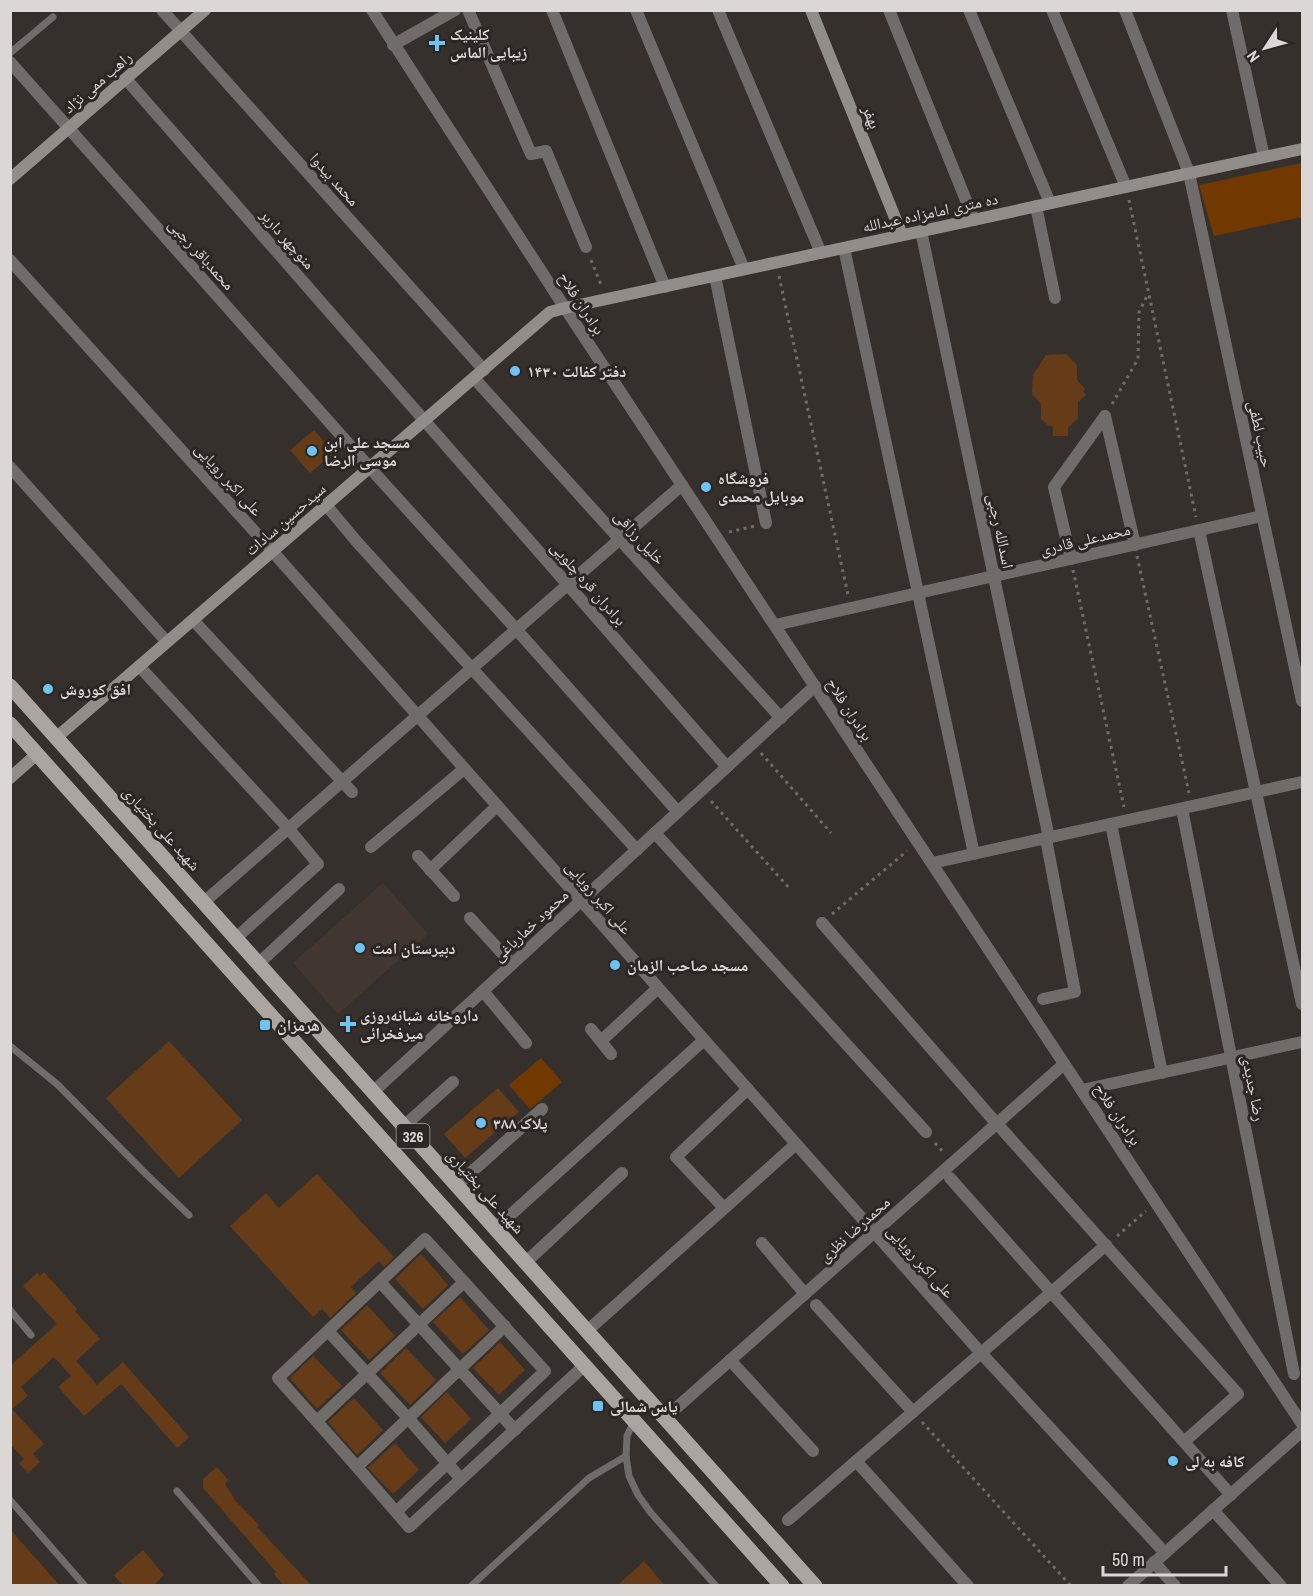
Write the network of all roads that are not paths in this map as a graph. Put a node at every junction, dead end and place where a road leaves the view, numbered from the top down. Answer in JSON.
{"nodes":[{"id":1,"x":162,"y":10,"type":"edge"},
{"id":2,"x":205,"y":10,"type":"edge"},
{"id":3,"x":372,"y":10,"type":"edge"},
{"id":4,"x":455,"y":10,"type":"edge"},
{"id":5,"x":468,"y":10,"type":"edge"},
{"id":6,"x":552,"y":10,"type":"edge"},
{"id":7,"x":636,"y":10,"type":"edge"},
{"id":8,"x":718,"y":10,"type":"edge"},
{"id":9,"x":811,"y":10,"type":"edge"},
{"id":10,"x":889,"y":10,"type":"edge"},
{"id":11,"x":969,"y":10,"type":"edge"},
{"id":12,"x":1052,"y":10,"type":"edge"},
{"id":13,"x":1125,"y":10,"type":"edge"},
{"id":14,"x":1232,"y":10,"type":"edge"},
{"id":15,"x":53,"y":17,"type":"dead end"},
{"id":16,"x":181,"y":31,"type":"junction"},
{"id":17,"x":393,"y":45,"type":"junction"},
{"id":18,"x":10,"y":53,"type":"edge"},
{"id":19,"x":10,"y":62,"type":"edge"},
{"id":20,"x":126,"y":79,"type":"junction"},
{"id":21,"x":69,"y":129,"type":"junction"},
{"id":22,"x":1302,"y":148,"type":"edge"},
{"id":23,"x":1264,"y":157,"type":"junction"},
{"id":24,"x":1189,"y":173,"type":"junction"},
{"id":25,"x":10,"y":179,"type":"edge"},
{"id":26,"x":1126,"y":187,"type":"junction"},
{"id":27,"x":1050,"y":203,"type":"junction"},
{"id":28,"x":1036,"y":206,"type":"junction"},
{"id":29,"x":974,"y":220,"type":"junction"},
{"id":30,"x":921,"y":231,"type":"junction"},
{"id":31,"x":902,"y":235,"type":"junction"},
{"id":32,"x":586,"y":247,"type":"road end"},
{"id":33,"x":843,"y":248,"type":"junction"},
{"id":34,"x":821,"y":253,"type":"junction"},
{"id":35,"x":10,"y":260,"type":"edge"},
{"id":36,"x":744,"y":269,"type":"junction"},
{"id":37,"x":715,"y":276,"type":"junction"},
{"id":38,"x":665,"y":286,"type":"junction"},
{"id":39,"x":1055,"y":298,"type":"dead end"},
{"id":40,"x":565,"y":308,"type":"junction"},
{"id":41,"x":479,"y":374,"type":"junction"},
{"id":42,"x":425,"y":421,"type":"junction"},
{"id":43,"x":10,"y":467,"type":"edge"},
{"id":44,"x":370,"y":468,"type":"junction"},
{"id":45,"x":682,"y":485,"type":"junction"},
{"id":46,"x":326,"y":505,"type":"junction"},
{"id":47,"x":1262,"y":516,"type":"junction"},
{"id":48,"x":766,"y":523,"type":"road end"},
{"id":49,"x":1198,"y":530,"type":"junction"},
{"id":50,"x":620,"y":539,"type":"junction"},
{"id":51,"x":1135,"y":544,"type":"junction"},
{"id":52,"x":273,"y":552,"type":"junction"},
{"id":53,"x":1071,"y":559,"type":"junction"},
{"id":54,"x":994,"y":576,"type":"junction"},
{"id":55,"x":568,"y":584,"type":"junction"},
{"id":56,"x":919,"y":593,"type":"junction"},
{"id":57,"x":193,"y":620,"type":"junction"},
{"id":58,"x":775,"y":625,"type":"junction"},
{"id":59,"x":516,"y":629,"type":"junction"},
{"id":60,"x":167,"y":642,"type":"junction"},
{"id":61,"x":139,"y":666,"type":"junction"},
{"id":62,"x":472,"y":668,"type":"junction"},
{"id":63,"x":10,"y":686,"type":"edge"},
{"id":64,"x":815,"y":686,"type":"junction"},
{"id":65,"x":1302,"y":701,"type":"edge"},
{"id":66,"x":417,"y":716,"type":"junction"},
{"id":67,"x":781,"y":718,"type":"junction"},
{"id":68,"x":10,"y":724,"type":"edge"},
{"id":69,"x":57,"y":737,"type":"junction"},
{"id":70,"x":37,"y":754,"type":"junction"},
{"id":71,"x":727,"y":767,"type":"junction"},
{"id":72,"x":464,"y":769,"type":"junction"},
{"id":73,"x":10,"y":778,"type":"edge"},
{"id":74,"x":342,"y":781,"type":"junction"},
{"id":75,"x":1302,"y":782,"type":"edge"},
{"id":76,"x":104,"y":790,"type":"junction"},
{"id":77,"x":352,"y":792,"type":"dead end"},
{"id":78,"x":1256,"y":793,"type":"junction"},
{"id":79,"x":497,"y":806,"type":"junction"},
{"id":80,"x":85,"y":807,"type":"junction"},
{"id":81,"x":1187,"y":808,"type":"junction"},
{"id":82,"x":678,"y":812,"type":"junction"},
{"id":83,"x":1111,"y":825,"type":"junction"},
{"id":84,"x":288,"y":828,"type":"junction"},
{"id":85,"x":655,"y":833,"type":"junction"},
{"id":86,"x":1047,"y":838,"type":"junction"},
{"id":87,"x":371,"y":846,"type":"dead end"},
{"id":88,"x":637,"y":850,"type":"junction"},
{"id":89,"x":974,"y":854,"type":"junction"},
{"id":90,"x":418,"y":856,"type":"dead end"},
{"id":91,"x":932,"y":863,"type":"junction"},
{"id":92,"x":430,"y":870,"type":"junction"},
{"id":93,"x":339,"y":889,"type":"dead end"},
{"id":94,"x":454,"y":896,"type":"dead end"},
{"id":95,"x":581,"y":901,"type":"junction"},
{"id":96,"x":204,"y":902,"type":"junction"},
{"id":97,"x":470,"y":918,"type":"dead end"},
{"id":98,"x":822,"y":923,"type":"road end"},
{"id":99,"x":236,"y":938,"type":"junction"},
{"id":100,"x":259,"y":963,"type":"junction"},
{"id":101,"x":512,"y":964,"type":"junction"},
{"id":102,"x":658,"y":988,"type":"junction"},
{"id":103,"x":483,"y":991,"type":"junction"},
{"id":104,"x":1043,"y":999,"type":"dead end"},
{"id":105,"x":1302,"y":1004,"type":"edge"},
{"id":106,"x":591,"y":1029,"type":"dead end"},
{"id":107,"x":704,"y":1040,"type":"junction"},
{"id":108,"x":601,"y":1041,"type":"junction"},
{"id":109,"x":1302,"y":1042,"type":"edge"},
{"id":110,"x":526,"y":1043,"type":"dead end"},
{"id":111,"x":10,"y":1046,"type":"edge"},
{"id":112,"x":611,"y":1054,"type":"dead end"},
{"id":113,"x":1231,"y":1057,"type":"junction"},
{"id":114,"x":1065,"y":1064,"type":"junction"},
{"id":115,"x":1162,"y":1072,"type":"junction"},
{"id":116,"x":453,"y":1082,"type":"dead end"},
{"id":117,"x":748,"y":1089,"type":"junction"},
{"id":118,"x":1082,"y":1090,"type":"junction"},
{"id":119,"x":374,"y":1091,"type":"junction"},
{"id":120,"x":354,"y":1108,"type":"junction"},
{"id":121,"x":543,"y":1109,"type":"dead end"},
{"id":122,"x":999,"y":1125,"type":"junction"},
{"id":123,"x":404,"y":1126,"type":"junction"},
{"id":124,"x":926,"y":1132,"type":"road end"},
{"id":125,"x":796,"y":1144,"type":"junction"},
{"id":126,"x":622,"y":1173,"type":"dead end"},
{"id":127,"x":950,"y":1178,"type":"dead end"},
{"id":128,"x":457,"y":1185,"type":"junction"},
{"id":129,"x":724,"y":1208,"type":"junction"},
{"id":130,"x":189,"y":1215,"type":"dead end"},
{"id":131,"x":496,"y":1228,"type":"junction"},
{"id":132,"x":874,"y":1233,"type":"junction"},
{"id":133,"x":762,"y":1243,"type":"dead end"},
{"id":134,"x":1106,"y":1245,"type":"junction"},
{"id":135,"x":526,"y":1262,"type":"junction"},
{"id":136,"x":380,"y":1282,"type":"junction"},
{"id":137,"x":464,"y":1282,"type":"junction"},
{"id":138,"x":1052,"y":1292,"type":"junction"},
{"id":139,"x":805,"y":1294,"type":"junction"},
{"id":140,"x":816,"y":1305,"type":"dead end"},
{"id":141,"x":10,"y":1310,"type":"edge"},
{"id":142,"x":419,"y":1324,"type":"junction"},
{"id":143,"x":505,"y":1326,"type":"junction"},
{"id":144,"x":328,"y":1331,"type":"junction"},
{"id":145,"x":587,"y":1331,"type":"junction"},
{"id":146,"x":32,"y":1335,"type":"dead end"},
{"id":147,"x":981,"y":1353,"type":"junction"},
{"id":148,"x":730,"y":1360,"type":"junction"},
{"id":149,"x":585,"y":1365,"type":"junction"},
{"id":150,"x":460,"y":1369,"type":"junction"},
{"id":151,"x":367,"y":1373,"type":"junction"},
{"id":152,"x":1298,"y":1373,"type":"edge"},
{"id":153,"x":1274,"y":1380,"type":"junction"},
{"id":154,"x":913,"y":1412,"type":"junction"},
{"id":155,"x":501,"y":1414,"type":"junction"},
{"id":156,"x":408,"y":1418,"type":"junction"},
{"id":157,"x":665,"y":1418,"type":"junction"},
{"id":158,"x":316,"y":1421,"type":"junction"},
{"id":159,"x":634,"y":1421,"type":"junction"},
{"id":160,"x":1302,"y":1424,"type":"edge"},
{"id":161,"x":515,"y":1430,"type":"junction"},
{"id":162,"x":1302,"y":1431,"type":"edge"},
{"id":163,"x":1185,"y":1442,"type":"junction"},
{"id":164,"x":813,"y":1451,"type":"dead end"},
{"id":165,"x":626,"y":1456,"type":"junction"},
{"id":166,"x":856,"y":1461,"type":"junction"},
{"id":167,"x":448,"y":1463,"type":"junction"},
{"id":168,"x":357,"y":1467,"type":"junction"},
{"id":169,"x":461,"y":1479,"type":"junction"},
{"id":170,"x":177,"y":1491,"type":"dead end"},
{"id":171,"x":1231,"y":1495,"type":"junction"},
{"id":172,"x":10,"y":1500,"type":"edge"},
{"id":173,"x":1214,"y":1510,"type":"junction"},
{"id":174,"x":396,"y":1512,"type":"junction"},
{"id":175,"x":788,"y":1520,"type":"dead end"},
{"id":176,"x":1165,"y":1553,"type":"junction"},
{"id":177,"x":1154,"y":1562,"type":"junction"},
{"id":178,"x":85,"y":1586,"type":"edge"},
{"id":179,"x":259,"y":1586,"type":"edge"},
{"id":180,"x":471,"y":1586,"type":"edge"},
{"id":181,"x":716,"y":1586,"type":"edge"},
{"id":182,"x":782,"y":1586,"type":"edge"},
{"id":183,"x":815,"y":1586,"type":"edge"},
{"id":184,"x":968,"y":1586,"type":"edge"},
{"id":185,"x":1128,"y":1586,"type":"edge"},
{"id":186,"x":1175,"y":1586,"type":"edge"},
{"id":187,"x":1281,"y":1586,"type":"edge"}],
"edges":[{"from":1,"to":16,"type":"street","name":"محمد بیدوا"},
{"from":2,"to":16,"type":"main road","name":"راهب ممی نژاد"},
{"from":3,"to":17,"type":"street","name":"برادران فلاح"},
{"from":4,"to":17,"type":"street"},
{"from":5,"to":32,"type":"street"},
{"from":6,"to":38,"type":"street"},
{"from":7,"to":36,"type":"street"},
{"from":8,"to":34,"type":"street"},
{"from":9,"to":31,"type":"main road","name":"بهفر"},
{"from":10,"to":29,"type":"street"},
{"from":11,"to":27,"type":"street"},
{"from":12,"to":26,"type":"street"},
{"from":13,"to":24,"type":"street","name":"حبیب لطفی"},
{"from":14,"to":23,"type":"street"},
{"from":15,"to":18,"type":"lane"},
{"from":16,"to":20,"type":"main road","name":"راهب ممی نژاد"},
{"from":16,"to":41,"type":"street","name":"محمد بیدوا"},
{"from":17,"to":40,"type":"street","name":"برادران فلاح"},
{"from":19,"to":21,"type":"street","name":"محمدباقر رجبی"},
{"from":20,"to":21,"type":"main road","name":"راهب ممی نژاد"},
{"from":20,"to":42,"type":"street","name":"منوچهر داربر"},
{"from":21,"to":25,"type":"main road","name":"راهب ممی نژاد"},
{"from":21,"to":44,"type":"street","name":"محمدباقر رجبی"},
{"from":22,"to":23,"type":"main road","name":"ده متری امامزاده عبدالله"},
{"from":23,"to":24,"type":"main road","name":"ده متری امامزاده عبدالله"},
{"from":24,"to":26,"type":"main road","name":"ده متری امامزاده عبدالله"},
{"from":24,"to":47,"type":"street","name":"حبیب لطفی"},
{"from":26,"to":27,"type":"main road","name":"ده متری امامزاده عبدالله"},
{"from":27,"to":28,"type":"main road","name":"ده متری امامزاده عبدالله"},
{"from":28,"to":29,"type":"main road","name":"ده متری امامزاده عبدالله"},
{"from":28,"to":39,"type":"street"},
{"from":29,"to":30,"type":"main road","name":"ده متری امامزاده عبدالله"},
{"from":30,"to":31,"type":"main road","name":"ده متری امامزاده عبدالله"},
{"from":30,"to":54,"type":"street","name":"اسدالله رجبی"},
{"from":31,"to":33,"type":"main road","name":"ده متری امامزاده عبدالله"},
{"from":33,"to":34,"type":"main road","name":"ده متری امامزاده عبدالله"},
{"from":33,"to":56,"type":"street"},
{"from":34,"to":36,"type":"main road","name":"ده متری امامزاده عبدالله"},
{"from":35,"to":52,"type":"street","name":"علی اکبر رویایی"},
{"from":36,"to":37,"type":"main road","name":"ده متری امامزاده عبدالله"},
{"from":37,"to":38,"type":"main road","name":"ده متری امامزاده عبدالله"},
{"from":37,"to":48,"type":"street"},
{"from":38,"to":40,"type":"main road","name":"ده متری امامزاده عبدالله"},
{"from":40,"to":41,"type":"main road","name":"سیدحسین سادات"},
{"from":40,"to":45,"type":"street","name":"برادران فلاح"},
{"from":41,"to":42,"type":"main road","name":"سیدحسین سادات"},
{"from":41,"to":50,"type":"street","name":"خلیل رزاقی"},
{"from":42,"to":44,"type":"main road","name":"سیدحسین سادات"},
{"from":42,"to":55,"type":"street","name":"برادران قره چلویی"},
{"from":43,"to":60,"type":"street"},
{"from":44,"to":46,"type":"main road","name":"سیدحسین سادات"},
{"from":44,"to":59,"type":"street","name":"محمدباقر رجبی"},
{"from":45,"to":50,"type":"street"},
{"from":45,"to":58,"type":"street","name":"برادران فلاح"},
{"from":46,"to":52,"type":"main road","name":"سیدحسین سادات"},
{"from":46,"to":62,"type":"street"},
{"from":47,"to":49,"type":"street","name":"محمدعلی قادری"},
{"from":47,"to":65,"type":"street","name":"حبیب لطفی"},
{"from":49,"to":51,"type":"street","name":"محمدعلی قادری"},
{"from":49,"to":78,"type":"street"},
{"from":50,"to":55,"type":"street"},
{"from":50,"to":67,"type":"street","name":"خلیل رزاقی"},
{"from":51,"to":53,"type":"street","name":"محمدعلی قادری"},
{"from":51,"to":53,"type":"street"},
{"from":52,"to":57,"type":"main road","name":"سیدحسین سادات"},
{"from":52,"to":66,"type":"street","name":"علی اکبر رویایی"},
{"from":53,"to":54,"type":"street","name":"محمدعلی قادری"},
{"from":54,"to":56,"type":"street","name":"محمدعلی قادری"},
{"from":54,"to":86,"type":"street","name":"اسدالله رجبی"},
{"from":55,"to":59,"type":"street"},
{"from":55,"to":71,"type":"street","name":"برادران قره چلویی"},
{"from":56,"to":58,"type":"street","name":"محمدعلی قادری"},
{"from":56,"to":89,"type":"street"},
{"from":57,"to":60,"type":"main road","name":"سیدحسین سادات"},
{"from":57,"to":74,"type":"street"},
{"from":58,"to":64,"type":"street","name":"برادران فلاح"},
{"from":59,"to":62,"type":"street"},
{"from":59,"to":82,"type":"street","name":"محمدباقر رجبی"},
{"from":60,"to":61,"type":"main road","name":"سیدحسین سادات"},
{"from":61,"to":69,"type":"main road","name":"سیدحسین سادات"},
{"from":61,"to":84,"type":"street"},
{"from":62,"to":66,"type":"street"},
{"from":62,"to":88,"type":"street"},
{"from":63,"to":69,"type":"main road","name":"شهید علی بختیاری","number":"326"},
{"from":64,"to":67,"type":"street","name":"محمود خمارباغی"},
{"from":64,"to":91,"type":"street","name":"برادران فلاح"},
{"from":66,"to":72,"type":"street","name":"علی اکبر رویایی"},
{"from":66,"to":74,"type":"street"},
{"from":67,"to":71,"type":"street","name":"محمود خمارباغی"},
{"from":68,"to":70,"type":"main road","number":"326"},
{"from":69,"to":70,"type":"main road"},
{"from":69,"to":76,"type":"main road","name":"شهید علی بختیاری","number":"326"},
{"from":70,"to":73,"type":"main road"},
{"from":70,"to":80,"type":"main road","number":"326"},
{"from":71,"to":82,"type":"street","name":"محمود خمارباغی"},
{"from":72,"to":79,"type":"street","name":"علی اکبر رویایی"},
{"from":72,"to":87,"type":"street"},
{"from":74,"to":77,"type":"street"},
{"from":74,"to":84,"type":"street"},
{"from":75,"to":78,"type":"street"},
{"from":76,"to":80,"type":"main road"},
{"from":76,"to":96,"type":"main road","name":"شهید علی بختیاری","number":"326"},
{"from":78,"to":81,"type":"street"},
{"from":78,"to":105,"type":"street"},
{"from":79,"to":92,"type":"street"},
{"from":79,"to":95,"type":"street","name":"علی اکبر رویایی"},
{"from":80,"to":120,"type":"main road","number":"326"},
{"from":81,"to":83,"type":"street"},
{"from":81,"to":113,"type":"street","name":"رضا جدیدی"},
{"from":82,"to":85,"type":"street","name":"محمود خمارباغی"},
{"from":83,"to":86,"type":"street"},
{"from":83,"to":115,"type":"street"},
{"from":84,"to":96,"type":"street"},
{"from":84,"to":99,"type":"street"},
{"from":85,"to":88,"type":"street","name":"محمود خمارباغی"},
{"from":85,"to":124,"type":"street"},
{"from":86,"to":89,"type":"street"},
{"from":86,"to":104,"type":"street","name":"اسدالله رجبی"},
{"from":88,"to":95,"type":"street","name":"محمود خمارباغی"},
{"from":89,"to":91,"type":"street"},
{"from":90,"to":92,"type":"street"},
{"from":91,"to":114,"type":"street","name":"برادران فلاح"},
{"from":92,"to":94,"type":"street"},
{"from":93,"to":100,"type":"street"},
{"from":95,"to":101,"type":"street","name":"محمود خمارباغی"},
{"from":95,"to":102,"type":"street","name":"علی اکبر رویایی"},
{"from":96,"to":99,"type":"main road","name":"شهید علی بختیاری","number":"326"},
{"from":97,"to":101,"type":"street"},
{"from":98,"to":122,"type":"street"},
{"from":99,"to":100,"type":"main road","name":"شهید علی بختیاری","number":"326"},
{"from":100,"to":119,"type":"main road","name":"شهید علی بختیاری","number":"326"},
{"from":101,"to":103,"type":"street","name":"محمود خمارباغی"},
{"from":102,"to":107,"type":"street","name":"علی اکبر رویایی"},
{"from":102,"to":108,"type":"street"},
{"from":103,"to":110,"type":"street"},
{"from":103,"to":119,"type":"street","name":"محمود خمارباغی"},
{"from":106,"to":108,"type":"street"},
{"from":107,"to":117,"type":"street","name":"علی اکبر رویایی"},
{"from":107,"to":131,"type":"street"},
{"from":108,"to":112,"type":"street"},
{"from":109,"to":113,"type":"street"},
{"from":111,"to":130,"type":"lane"},
{"from":113,"to":115,"type":"street"},
{"from":113,"to":152,"type":"street","name":"رضا جدیدی"},
{"from":114,"to":118,"type":"street","name":"برادران فلاح"},
{"from":114,"to":122,"type":"street","name":"محمدرضا نظری"},
{"from":115,"to":118,"type":"street"},
{"from":116,"to":123,"type":"street"},
{"from":117,"to":125,"type":"street","name":"علی اکبر رویایی"},
{"from":117,"to":129,"type":"street"},
{"from":118,"to":153,"type":"street","name":"برادران فلاح"},
{"from":119,"to":120,"type":"main road"},
{"from":119,"to":123,"type":"main road","name":"شهید علی بختیاری","number":"326"},
{"from":120,"to":149,"type":"main road","number":"326"},
{"from":121,"to":128,"type":"street"},
{"from":122,"to":132,"type":"street","name":"محمدرضا نظری"},
{"from":122,"to":134,"type":"street"},
{"from":123,"to":128,"type":"main road","name":"شهید علی بختیاری","number":"326"},
{"from":125,"to":129,"type":"street"},
{"from":125,"to":132,"type":"street","name":"علی اکبر رویایی"},
{"from":126,"to":135,"type":"street"},
{"from":127,"to":138,"type":"street"},
{"from":128,"to":131,"type":"main road","name":"شهید علی بختیاری","number":"326"},
{"from":129,"to":145,"type":"street"},
{"from":131,"to":135,"type":"main road","name":"شهید علی بختیاری","number":"326"},
{"from":132,"to":139,"type":"street","name":"محمدرضا نظری"},
{"from":132,"to":147,"type":"street","name":"علی اکبر رویایی"},
{"from":133,"to":139,"type":"street"},
{"from":134,"to":138,"type":"street"},
{"from":134,"to":163,"type":"street"},
{"from":135,"to":145,"type":"main road","name":"شهید علی بختیاری","number":"326"},
{"from":136,"to":137,"type":"street"},
{"from":136,"to":142,"type":"street"},
{"from":136,"to":144,"type":"street"},
{"from":137,"to":142,"type":"street"},
{"from":137,"to":143,"type":"street"},
{"from":138,"to":147,"type":"street"},
{"from":138,"to":163,"type":"street"},
{"from":139,"to":148,"type":"street","name":"محمدرضا نظری"},
{"from":140,"to":154,"type":"street"},
{"from":141,"to":146,"type":"lane"},
{"from":142,"to":150,"type":"street"},
{"from":142,"to":151,"type":"street"},
{"from":143,"to":150,"type":"street"},
{"from":143,"to":155,"type":"street"},
{"from":144,"to":151,"type":"street"},
{"from":144,"to":158,"type":"street"},
{"from":145,"to":157,"type":"main road","name":"شهید علی بختیاری","number":"326"},
{"from":147,"to":154,"type":"street"},
{"from":147,"to":176,"type":"street","name":"علی اکبر رویایی"},
{"from":148,"to":157,"type":"street","name":"محمدرضا نظری"},
{"from":148,"to":164,"type":"street"},
{"from":149,"to":159,"type":"main road","number":"326"},
{"from":149,"to":161,"type":"street"},
{"from":150,"to":155,"type":"street"},
{"from":150,"to":156,"type":"street"},
{"from":151,"to":156,"type":"street"},
{"from":151,"to":158,"type":"street"},
{"from":152,"to":153,"type":"street"},
{"from":153,"to":160,"type":"street","name":"برادران فلاح"},
{"from":154,"to":166,"type":"street"},
{"from":155,"to":161,"type":"street"},
{"from":155,"to":167,"type":"street"},
{"from":156,"to":167,"type":"street"},
{"from":156,"to":168,"type":"street"},
{"from":157,"to":183,"type":"main road","name":"شهید علی بختیاری","number":"326"},
{"from":158,"to":168,"type":"street"},
{"from":159,"to":165,"type":"lane"},
{"from":159,"to":182,"type":"main road","number":"326"},
{"from":161,"to":169,"type":"street"},
{"from":162,"to":171,"type":"street"},
{"from":163,"to":171,"type":"street"},
{"from":165,"to":180,"type":"lane"},
{"from":165,"to":181,"type":"lane"},
{"from":166,"to":175,"type":"street"},
{"from":166,"to":184,"type":"street"},
{"from":167,"to":169,"type":"street"},
{"from":167,"to":174,"type":"street"},
{"from":168,"to":174,"type":"street"},
{"from":169,"to":174,"type":"street"},
{"from":170,"to":179,"type":"lane"},
{"from":171,"to":173,"type":"street"},
{"from":172,"to":178,"type":"lane"},
{"from":173,"to":176,"type":"street"},
{"from":173,"to":187,"type":"street"},
{"from":176,"to":177,"type":"street"},
{"from":177,"to":185,"type":"street"},
{"from":177,"to":186,"type":"street"}]}
